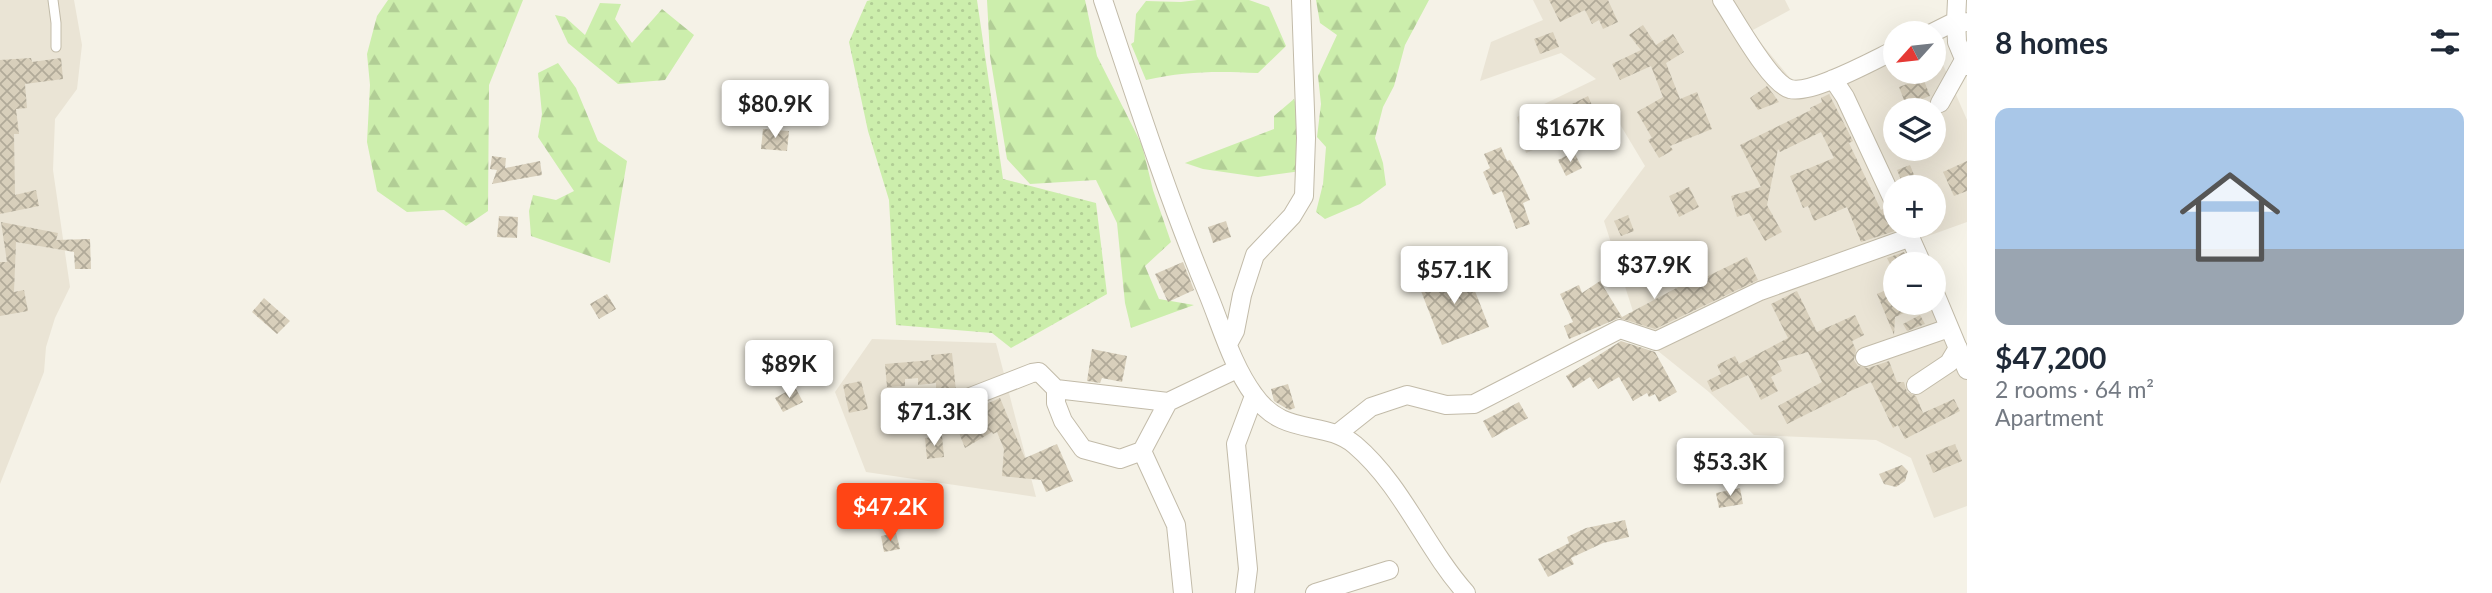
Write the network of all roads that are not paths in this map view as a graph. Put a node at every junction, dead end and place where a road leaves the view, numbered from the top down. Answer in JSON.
{"nodes":[{"id":1,"x":53,"y":0,"type":"edge"},
{"id":2,"x":1102,"y":0,"type":"edge"},
{"id":3,"x":1300,"y":0,"type":"edge"},
{"id":4,"x":1722,"y":0,"type":"edge"},
{"id":5,"x":1957,"y":0,"type":"edge"},
{"id":6,"x":1962,"y":21,"type":"edge"},
{"id":7,"x":56,"y":47,"type":"dead end"},
{"id":8,"x":1883,"y":56,"type":"edge"},
{"id":9,"x":1966,"y":63,"type":"edge"},
{"id":10,"x":1833,"y":79,"type":"junction"},
{"id":11,"x":1943,"y":98,"type":"edge"},
{"id":12,"x":1883,"y":178,"type":"edge"},
{"id":13,"x":1893,"y":238,"type":"edge"},
{"id":14,"x":1944,"y":315,"type":"edge"},
{"id":15,"x":1949,"y":328,"type":"junction"},
{"id":16,"x":1228,"y":344,"type":"junction"},
{"id":17,"x":1958,"y":348,"type":"junction"},
{"id":18,"x":1865,"y":356,"type":"dead end"},
{"id":19,"x":1237,"y":369,"type":"junction"},
{"id":20,"x":1967,"y":370,"type":"edge"},
{"id":21,"x":1916,"y":385,"type":"dead end"},
{"id":22,"x":1056,"y":389,"type":"junction"},
{"id":23,"x":1254,"y":396,"type":"junction"},
{"id":24,"x":960,"y":401,"type":"dead end"},
{"id":25,"x":1168,"y":402,"type":"junction"},
{"id":26,"x":1337,"y":434,"type":"junction"},
{"id":27,"x":1142,"y":452,"type":"junction"},
{"id":28,"x":1389,"y":570,"type":"dead end"},
{"id":29,"x":1183,"y":593,"type":"edge"},
{"id":30,"x":1245,"y":593,"type":"edge"},
{"id":31,"x":1315,"y":593,"type":"edge"},
{"id":32,"x":1466,"y":593,"type":"edge"}],
"edges":[{"from":1,"to":7,"type":"lane"},
{"from":2,"to":16,"type":"street"},
{"from":3,"to":16,"type":"street"},
{"from":4,"to":10,"type":"street"},
{"from":5,"to":6,"type":"street"},
{"from":6,"to":9,"type":"street"},
{"from":8,"to":10,"type":"street"},
{"from":9,"to":11,"type":"street"},
{"from":10,"to":12,"type":"street"},
{"from":13,"to":26,"type":"street"},
{"from":14,"to":15,"type":"street"},
{"from":15,"to":17,"type":"street"},
{"from":15,"to":18,"type":"street"},
{"from":16,"to":19,"type":"street"},
{"from":17,"to":20,"type":"street"},
{"from":17,"to":21,"type":"street"},
{"from":19,"to":23,"type":"street"},
{"from":19,"to":25,"type":"street"},
{"from":22,"to":24,"type":"street"},
{"from":22,"to":25,"type":"street"},
{"from":22,"to":27,"type":"street"},
{"from":23,"to":26,"type":"street"},
{"from":23,"to":30,"type":"street"},
{"from":25,"to":27,"type":"street"},
{"from":26,"to":32,"type":"street"},
{"from":27,"to":29,"type":"street"},
{"from":28,"to":31,"type":"street"}]}
